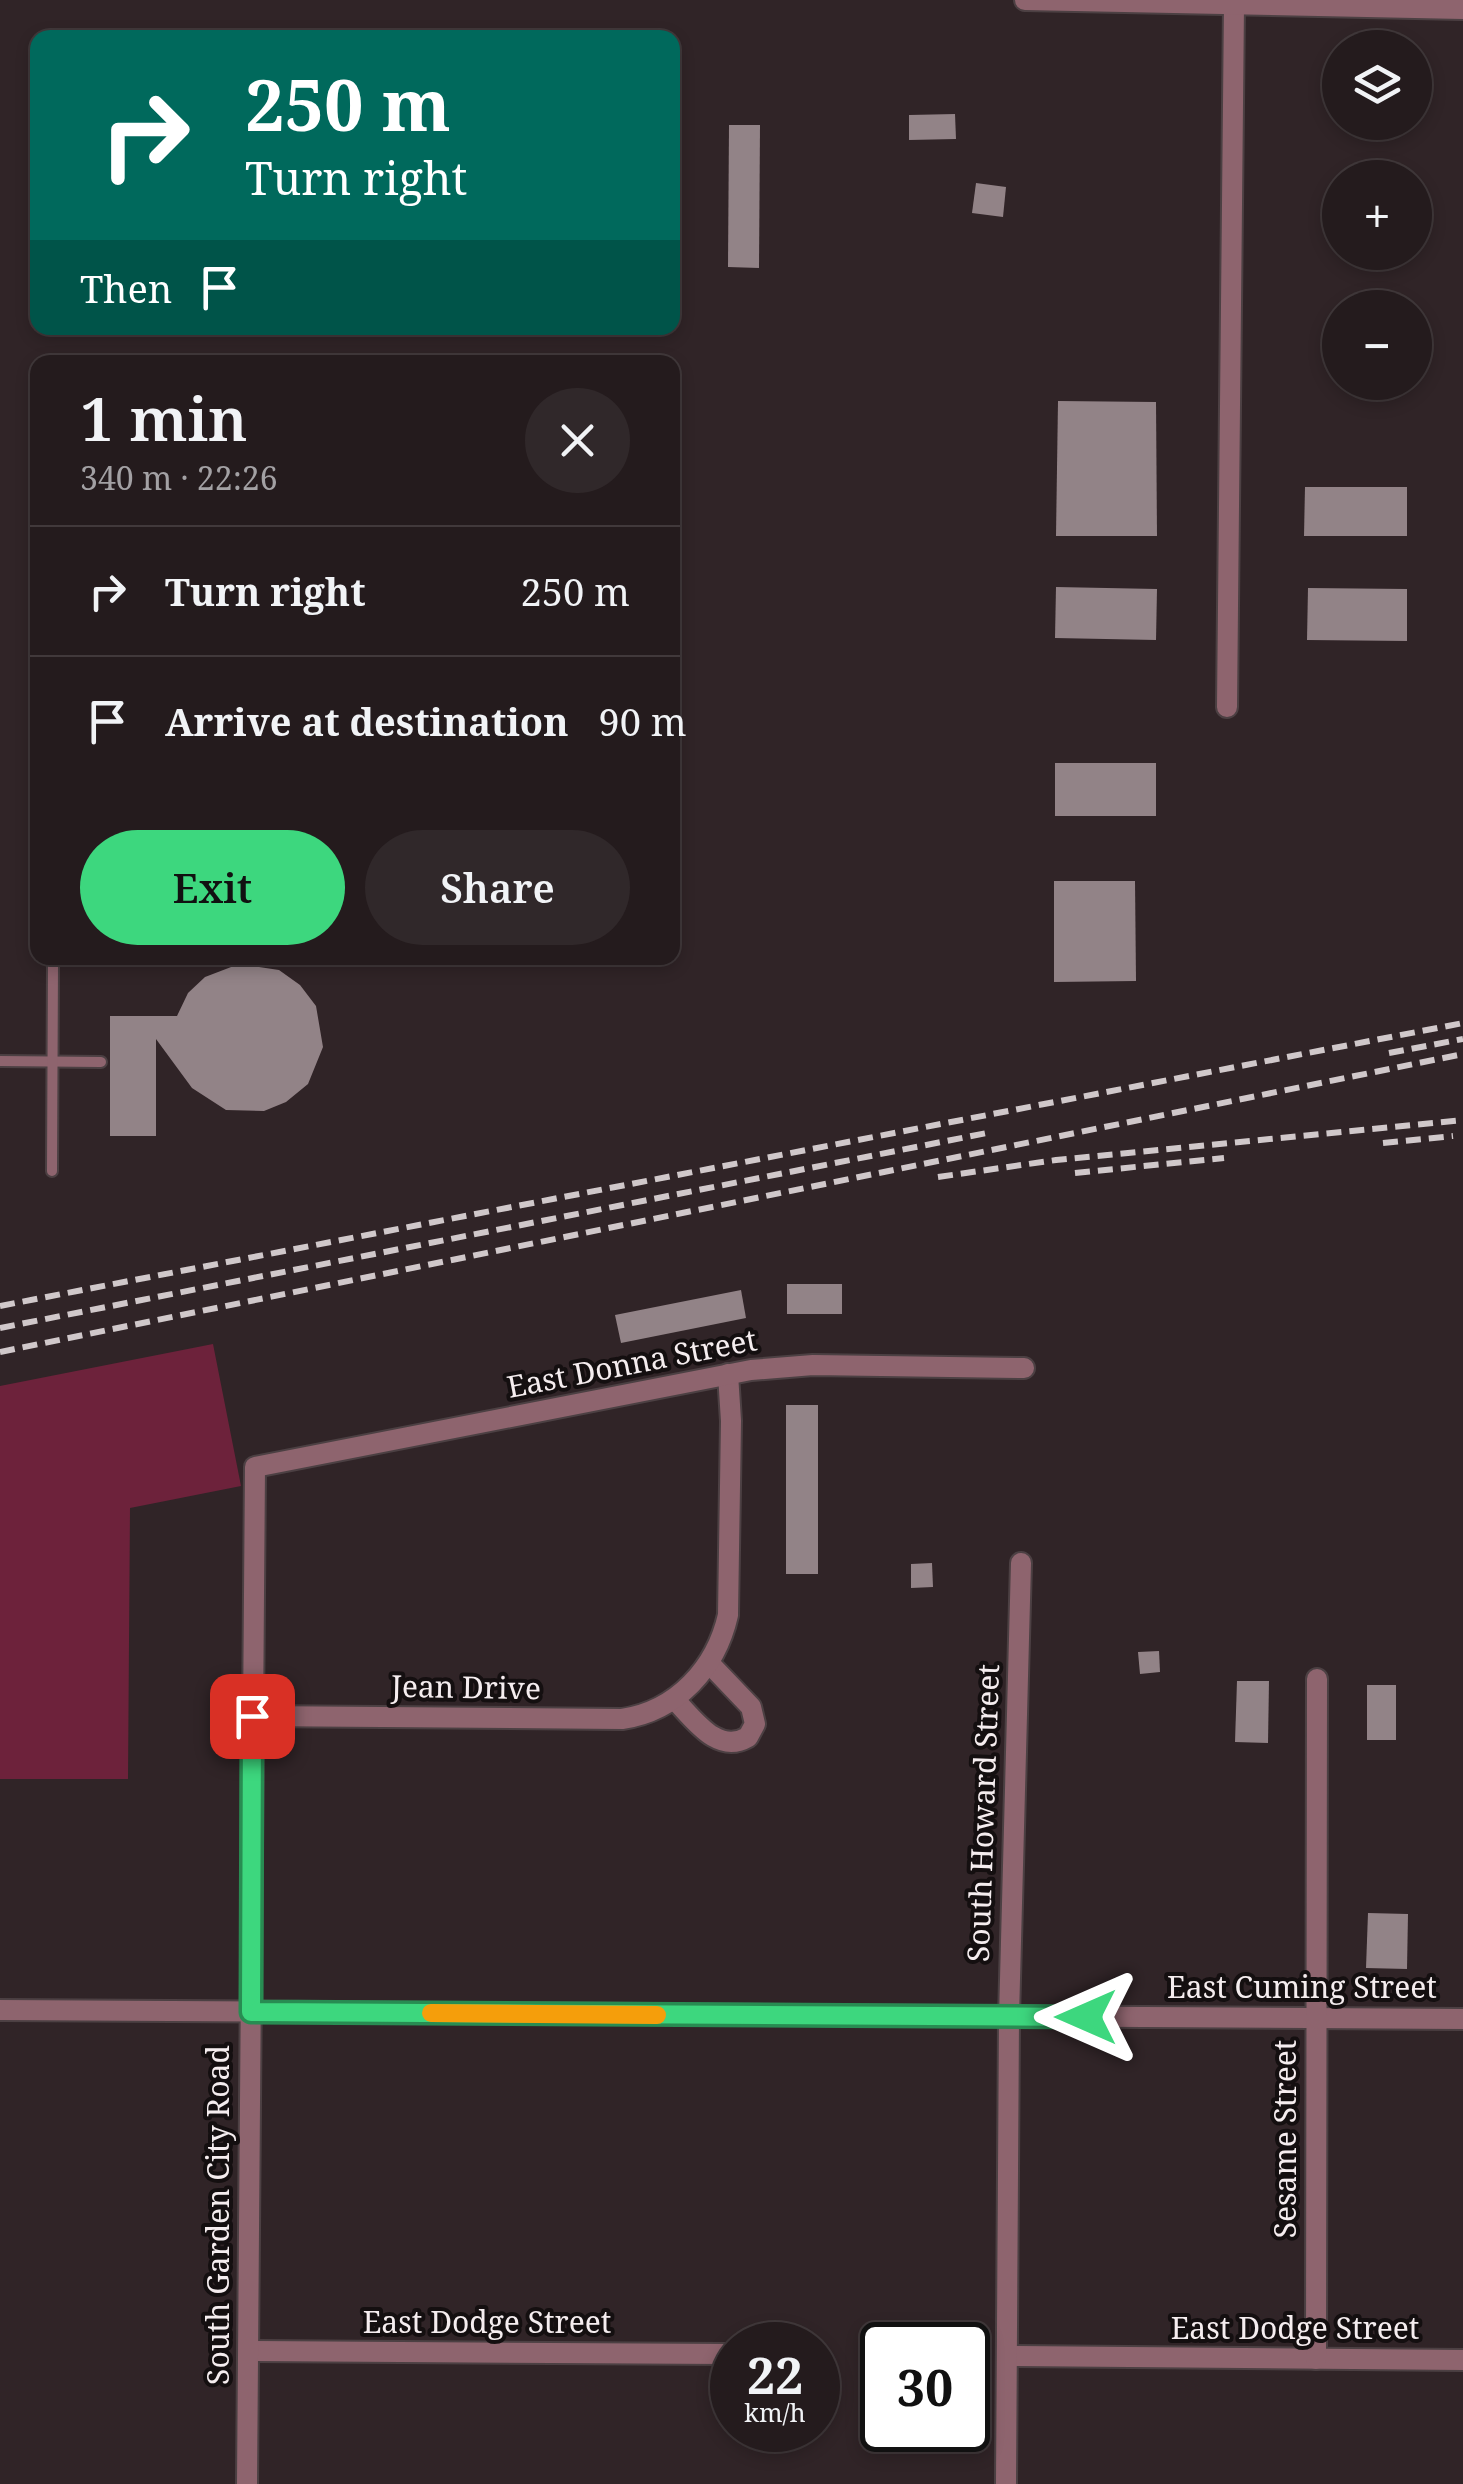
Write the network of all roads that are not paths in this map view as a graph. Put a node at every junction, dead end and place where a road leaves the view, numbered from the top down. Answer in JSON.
{"nodes":[{"id":1,"x":1025,"y":0,"type":"edge"},
{"id":2,"x":1036,"y":0,"type":"edge"},
{"id":3,"x":1234,"y":4,"type":"junction"},
{"id":4,"x":1463,"y":9,"type":"edge"},
{"id":5,"x":1227,"y":707,"type":"dead end"},
{"id":6,"x":52,"y":965,"type":"edge"},
{"id":7,"x":0,"y":1061,"type":"edge"},
{"id":8,"x":52,"y":1062,"type":"junction"},
{"id":9,"x":101,"y":1062,"type":"dead end"},
{"id":10,"x":52,"y":1171,"type":"dead end"},
{"id":11,"x":1024,"y":1368,"type":"dead end"},
{"id":12,"x":728,"y":1374,"type":"junction"},
{"id":13,"x":255,"y":1467,"type":"joint"},
{"id":14,"x":1021,"y":1563,"type":"dead end"},
{"id":15,"x":709,"y":1664,"type":"junction"},
{"id":16,"x":1317,"y":1679,"type":"dead end"},
{"id":17,"x":674,"y":1698,"type":"junction"},
{"id":18,"x":252,"y":1716,"type":"junction"},
{"id":19,"x":0,"y":2010,"type":"edge"},
{"id":20,"x":251,"y":2012,"type":"junction"},
{"id":21,"x":1008,"y":2017,"type":"junction"},
{"id":22,"x":1316,"y":2018,"type":"junction"},
{"id":23,"x":1463,"y":2018,"type":"edge"},
{"id":24,"x":249,"y":2351,"type":"junction"},
{"id":25,"x":710,"y":2354,"type":"edge"},
{"id":26,"x":1008,"y":2356,"type":"junction"},
{"id":27,"x":1316,"y":2359,"type":"junction"},
{"id":28,"x":1463,"y":2360,"type":"edge"},
{"id":29,"x":248,"y":2484,"type":"edge"},
{"id":30,"x":1006,"y":2484,"type":"edge"}],
"edges":[{"from":1,"to":2,"type":"street"},
{"from":2,"to":3,"type":"street"},
{"from":3,"to":4,"type":"street"},
{"from":3,"to":5,"type":"street"},
{"from":6,"to":8,"type":"lane"},
{"from":7,"to":8,"type":"lane"},
{"from":8,"to":9,"type":"lane"},
{"from":8,"to":10,"type":"lane"},
{"from":11,"to":12,"type":"street","name":"East Donna Street"},
{"from":12,"to":13,"type":"street","name":"East Donna Street"},
{"from":12,"to":15,"type":"street","name":"Jean Drive"},
{"from":13,"to":18,"type":"street","name":"South Garden City Road"},
{"from":14,"to":21,"type":"street","name":"South Howard Street"},
{"from":15,"to":17,"type":"street","name":"Jean Drive"},
{"from":15,"to":17,"type":"street"},
{"from":16,"to":22,"type":"street","name":"Sesame Street"},
{"from":17,"to":18,"type":"street","name":"Jean Drive"},
{"from":18,"to":20,"type":"street","name":"South Garden City Road"},
{"from":19,"to":20,"type":"street","name":"East Cuming Street"},
{"from":20,"to":21,"type":"street","name":"East Cuming Street"},
{"from":20,"to":24,"type":"street","name":"South Garden City Road"},
{"from":21,"to":22,"type":"street","name":"East Cuming Street"},
{"from":21,"to":26,"type":"street","name":"South Howard Street"},
{"from":22,"to":23,"type":"street","name":"East Cuming Street"},
{"from":22,"to":27,"type":"street","name":"Sesame Street"},
{"from":24,"to":25,"type":"street","name":"East Dodge Street"},
{"from":24,"to":29,"type":"street","name":"South Garden City Road"},
{"from":26,"to":27,"type":"street","name":"East Dodge Street"},
{"from":26,"to":30,"type":"street","name":"South Howard Street"},
{"from":27,"to":28,"type":"street","name":"East Dodge Street"}]}
